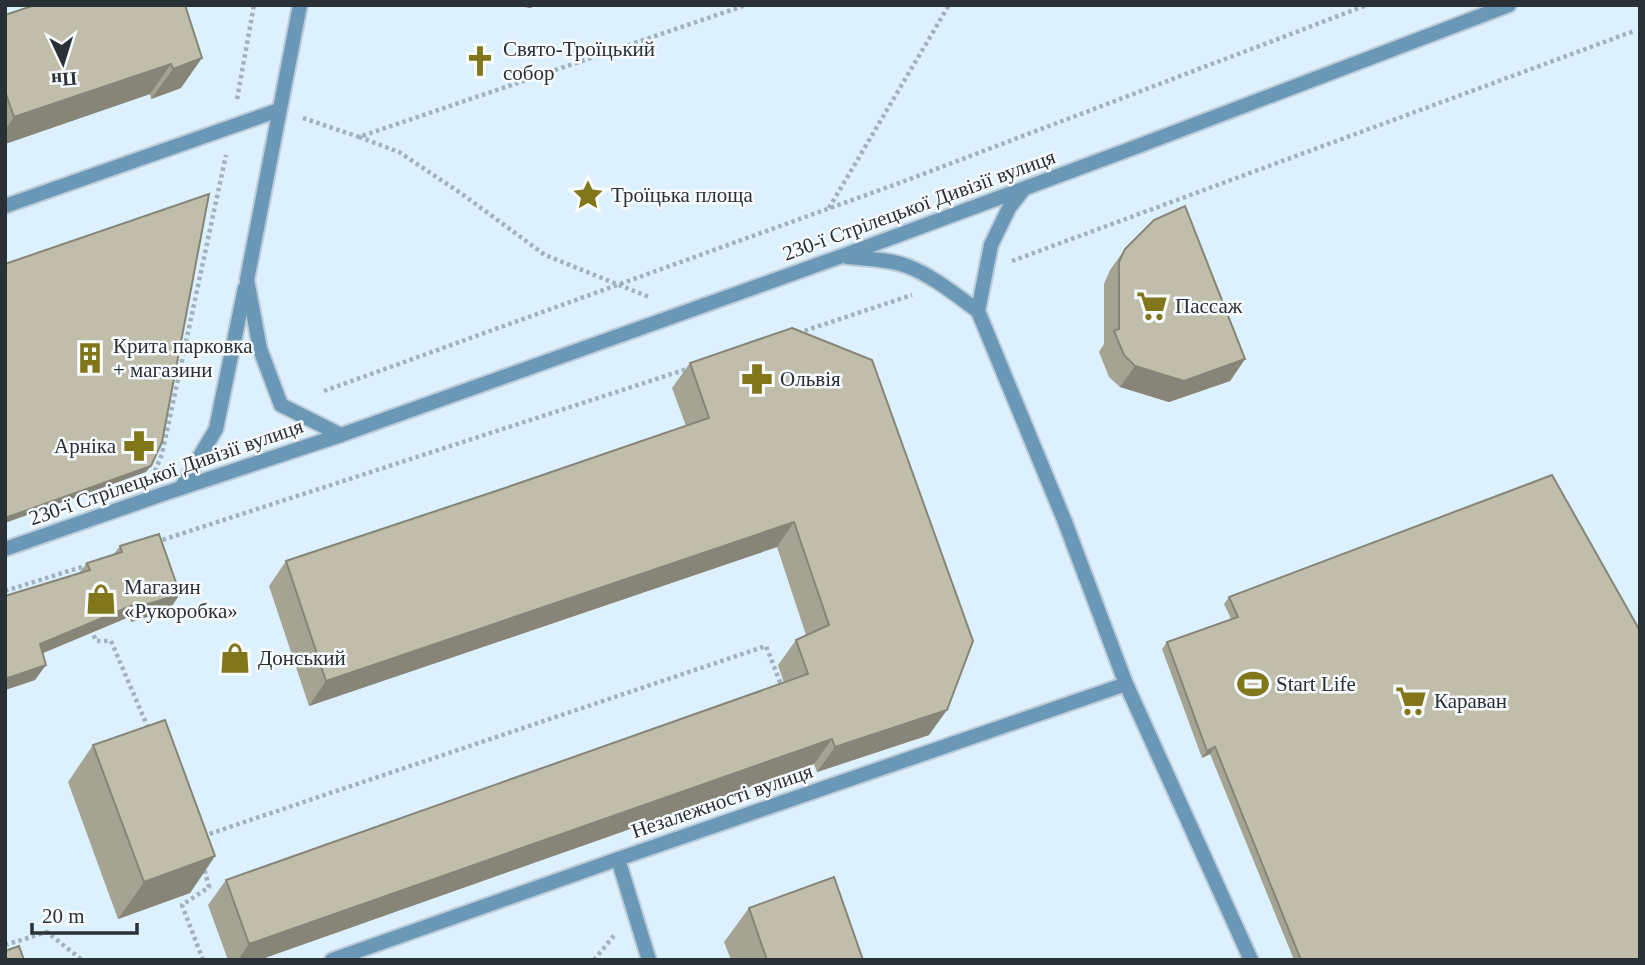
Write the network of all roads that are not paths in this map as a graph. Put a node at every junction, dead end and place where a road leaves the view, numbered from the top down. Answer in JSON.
{"nodes":[{"id":1,"x":300,"y":5,"type":"edge"},
{"id":2,"x":1509,"y":5,"type":"edge"},
{"id":3,"x":279,"y":110,"type":"junction"},
{"id":4,"x":1024,"y":189,"type":"junction"},
{"id":5,"x":5,"y":206,"type":"edge"},
{"id":6,"x":842,"y":256,"type":"junction"},
{"id":7,"x":247,"y":279,"type":"junction"},
{"id":8,"x":978,"y":311,"type":"junction"},
{"id":9,"x":341,"y":435,"type":"junction"},
{"id":10,"x":181,"y":488,"type":"junction"},
{"id":11,"x":5,"y":549,"type":"edge"},
{"id":12,"x":1126,"y":684,"type":"junction"},
{"id":13,"x":618,"y":859,"type":"junction"},
{"id":14,"x":332,"y":960,"type":"edge"},
{"id":15,"x":649,"y":960,"type":"edge"},
{"id":16,"x":1251,"y":960,"type":"edge"}],
"edges":[{"from":1,"to":3,"type":"street","name":"230-ї Стрілецької Дивізії вулиця"},
{"from":2,"to":4,"type":"street","name":"230-ї Стрілецької Дивізії вулиця"},
{"from":3,"to":5,"type":"street"},
{"from":3,"to":7,"type":"street","name":"230-ї Стрілецької Дивізії вулиця"},
{"from":4,"to":6,"type":"street","name":"230-ї Стрілецької Дивізії вулиця"},
{"from":4,"to":8,"type":"street"},
{"from":6,"to":8,"type":"street"},
{"from":6,"to":9,"type":"street","name":"230-ї Стрілецької Дивізії вулиця"},
{"from":7,"to":9,"type":"street","name":"230-ї Стрілецької Дивізії вулиця"},
{"from":7,"to":10,"type":"street"},
{"from":8,"to":12,"type":"street"},
{"from":9,"to":10,"type":"street","name":"230-ї Стрілецької Дивізії вулиця"},
{"from":10,"to":11,"type":"street","name":"230-ї Стрілецької Дивізії вулиця"},
{"from":12,"to":13,"type":"street","name":"Незалежності вулиця"},
{"from":12,"to":16,"type":"street"},
{"from":13,"to":14,"type":"street","name":"Незалежності вулиця"},
{"from":13,"to":15,"type":"street"}]}
